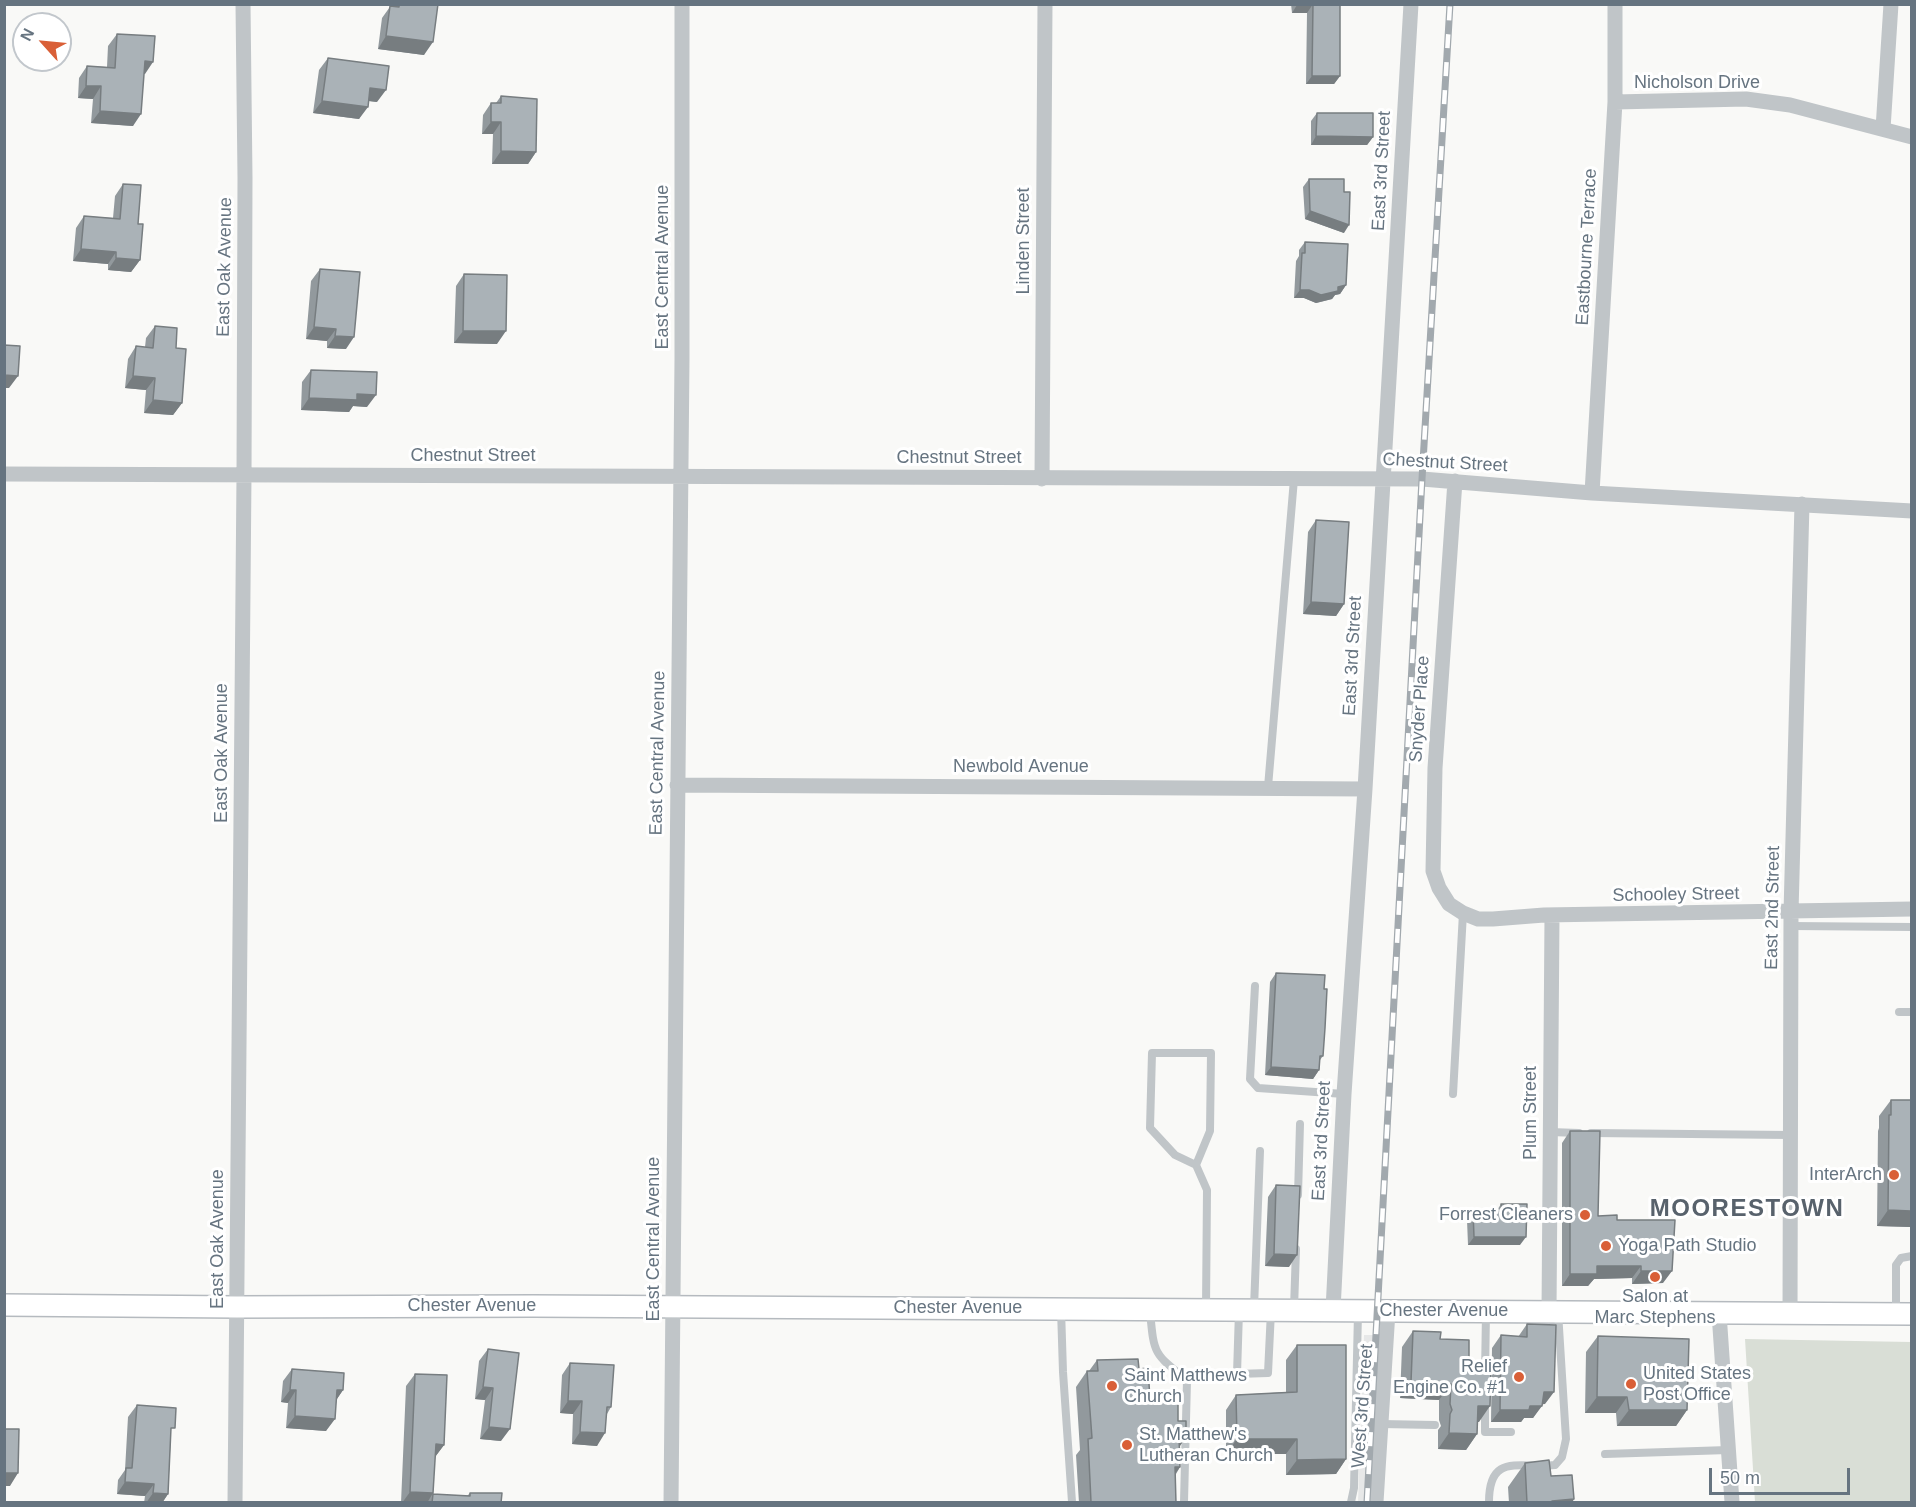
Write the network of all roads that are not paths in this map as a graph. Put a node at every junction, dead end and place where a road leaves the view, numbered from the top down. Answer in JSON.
{"nodes":[{"id":1,"x":243,"y":4,"type":"edge"},
{"id":2,"x":682,"y":4,"type":"edge"},
{"id":3,"x":1045,"y":4,"type":"edge"},
{"id":4,"x":1411,"y":4,"type":"edge"},
{"id":5,"x":1615,"y":4,"type":"edge"},
{"id":6,"x":1891,"y":4,"type":"edge"},
{"id":7,"x":1615,"y":102,"type":"junction"},
{"id":8,"x":1883,"y":129,"type":"junction"},
{"id":9,"x":1911,"y":137,"type":"edge"},
{"id":10,"x":4,"y":474,"type":"edge"},
{"id":11,"x":244,"y":475,"type":"junction"},
{"id":12,"x":680,"y":476,"type":"junction"},
{"id":13,"x":1042,"y":479,"type":"junction"},
{"id":14,"x":1294,"y":479,"type":"junction"},
{"id":15,"x":1382,"y":479,"type":"junction"},
{"id":16,"x":1455,"y":481,"type":"junction"},
{"id":17,"x":1592,"y":493,"type":"junction"},
{"id":18,"x":1802,"y":504,"type":"junction"},
{"id":19,"x":1911,"y":511,"type":"edge"},
{"id":20,"x":677,"y":784,"type":"junction"},
{"id":21,"x":1268,"y":787,"type":"junction"},
{"id":22,"x":1365,"y":789,"type":"junction"},
{"id":23,"x":1911,"y":909,"type":"edge"},
{"id":24,"x":1463,"y":913,"type":"junction"},
{"id":25,"x":1552,"y":916,"type":"junction"},
{"id":26,"x":1478,"y":919,"type":"joint"},
{"id":27,"x":1791,"y":919,"type":"junction"},
{"id":28,"x":1911,"y":927,"type":"edge"},
{"id":29,"x":1256,"y":986,"type":"dead end"},
{"id":30,"x":1899,"y":1012,"type":"dead end"},
{"id":31,"x":1911,"y":1012,"type":"edge"},
{"id":32,"x":1344,"y":1094,"type":"junction"},
{"id":33,"x":1453,"y":1094,"type":"dead end"},
{"id":34,"x":1300,"y":1124,"type":"dead end"},
{"id":35,"x":1550,"y":1132,"type":"junction"},
{"id":36,"x":1791,"y":1135,"type":"junction"},
{"id":37,"x":1260,"y":1151,"type":"dead end"},
{"id":38,"x":1196,"y":1165,"type":"junction"},
{"id":39,"x":1298,"y":1208,"type":"edge"},
{"id":40,"x":1296,"y":1242,"type":"edge"},
{"id":41,"x":1911,"y":1256,"type":"edge"},
{"id":42,"x":4,"y":1305,"type":"edge"},
{"id":43,"x":237,"y":1307,"type":"junction"},
{"id":44,"x":673,"y":1307,"type":"junction"},
{"id":45,"x":1061,"y":1309,"type":"junction"},
{"id":46,"x":1150,"y":1309,"type":"junction"},
{"id":47,"x":1206,"y":1310,"type":"junction"},
{"id":48,"x":1255,"y":1310,"type":"junction"},
{"id":49,"x":1294,"y":1310,"type":"junction"},
{"id":50,"x":1333,"y":1310,"type":"junction"},
{"id":51,"x":1358,"y":1311,"type":"junction"},
{"id":52,"x":1388,"y":1311,"type":"junction"},
{"id":53,"x":1486,"y":1311,"type":"junction"},
{"id":54,"x":1553,"y":1311,"type":"junction"},
{"id":55,"x":1719,"y":1313,"type":"junction"},
{"id":56,"x":1790,"y":1313,"type":"junction"},
{"id":57,"x":1904,"y":1314,"type":"edge"},
{"id":58,"x":1485,"y":1386,"type":"edge"},
{"id":59,"x":1485,"y":1397,"type":"edge"},
{"id":60,"x":1381,"y":1424,"type":"junction"},
{"id":61,"x":1435,"y":1425,"type":"dead end"},
{"id":62,"x":1511,"y":1432,"type":"dead end"},
{"id":63,"x":1728,"y":1450,"type":"junction"},
{"id":64,"x":1605,"y":1454,"type":"dead end"},
{"id":65,"x":235,"y":1503,"type":"edge"},
{"id":66,"x":671,"y":1503,"type":"edge"},
{"id":67,"x":1072,"y":1503,"type":"edge"},
{"id":68,"x":1184,"y":1503,"type":"edge"},
{"id":69,"x":1351,"y":1503,"type":"edge"},
{"id":70,"x":1376,"y":1503,"type":"edge"},
{"id":71,"x":1489,"y":1503,"type":"edge"},
{"id":72,"x":1731,"y":1503,"type":"edge"}],
"edges":[{"from":1,"to":11,"type":"street","name":"East Oak Avenue"},
{"from":2,"to":12,"type":"street","name":"East Central Avenue"},
{"from":3,"to":13,"type":"street","name":"Linden Street"},
{"from":4,"to":15,"type":"street","name":"East 3rd Street"},
{"from":5,"to":7,"type":"street","name":"Eastbourne Terrace"},
{"from":6,"to":8,"type":"street"},
{"from":7,"to":8,"type":"street","name":"Nicholson Drive"},
{"from":7,"to":17,"type":"street","name":"Eastbourne Terrace"},
{"from":8,"to":9,"type":"street","name":"Nicholson Drive"},
{"from":10,"to":11,"type":"street","name":"Chestnut Street"},
{"from":11,"to":12,"type":"street","name":"Chestnut Street"},
{"from":11,"to":43,"type":"street","name":"East Oak Avenue"},
{"from":12,"to":13,"type":"street","name":"Chestnut Street"},
{"from":12,"to":20,"type":"street","name":"East Central Avenue"},
{"from":13,"to":14,"type":"street","name":"Chestnut Street"},
{"from":14,"to":15,"type":"street","name":"Chestnut Street"},
{"from":14,"to":21,"type":"lane"},
{"from":15,"to":16,"type":"street","name":"Chestnut Street"},
{"from":15,"to":22,"type":"street","name":"East 3rd Street"},
{"from":16,"to":17,"type":"street","name":"Chestnut Street"},
{"from":16,"to":24,"type":"street","name":"Snyder Place"},
{"from":17,"to":18,"type":"street","name":"Chestnut Street"},
{"from":18,"to":19,"type":"street","name":"Chestnut Street"},
{"from":18,"to":27,"type":"street","name":"East 2nd Street"},
{"from":20,"to":21,"type":"street","name":"Newbold Avenue"},
{"from":20,"to":44,"type":"street","name":"East Central Avenue"},
{"from":21,"to":22,"type":"street","name":"Newbold Avenue"},
{"from":22,"to":32,"type":"street","name":"East 3rd Street"},
{"from":23,"to":27,"type":"street","name":"Schooley Street"},
{"from":24,"to":26,"type":"street","name":"Snyder Place"},
{"from":24,"to":33,"type":"lane"},
{"from":25,"to":26,"type":"street","name":"Schooley Street"},
{"from":25,"to":27,"type":"street","name":"Schooley Street"},
{"from":25,"to":35,"type":"street","name":"Plum Street"},
{"from":27,"to":28,"type":"lane"},
{"from":27,"to":36,"type":"street","name":"East 2nd Street"},
{"from":29,"to":32,"type":"lane"},
{"from":30,"to":31,"type":"lane"},
{"from":32,"to":50,"type":"street","name":"East 3rd Street"},
{"from":34,"to":39,"type":"lane"},
{"from":35,"to":36,"type":"lane"},
{"from":35,"to":54,"type":"street","name":"Plum Street"},
{"from":36,"to":56,"type":"street","name":"East 2nd Street"},
{"from":37,"to":48,"type":"lane"},
{"from":38,"to":38,"type":"lane"},
{"from":38,"to":47,"type":"lane"},
{"from":40,"to":49,"type":"lane"},
{"from":41,"to":57,"type":"lane"},
{"from":42,"to":43,"type":"main road","name":"Chester Avenue"},
{"from":43,"to":44,"type":"main road","name":"Chester Avenue"},
{"from":43,"to":65,"type":"street","name":"East Oak Avenue"},
{"from":44,"to":45,"type":"main road","name":"Chester Avenue"},
{"from":44,"to":66,"type":"street","name":"East Central Avenue"},
{"from":45,"to":46,"type":"main road","name":"Chester Avenue"},
{"from":45,"to":67,"type":"lane"},
{"from":46,"to":47,"type":"main road","name":"Chester Avenue"},
{"from":46,"to":68,"type":"lane"},
{"from":47,"to":48,"type":"main road","name":"Chester Avenue"},
{"from":48,"to":48,"type":"lane"},
{"from":48,"to":49,"type":"main road","name":"Chester Avenue"},
{"from":49,"to":50,"type":"main road","name":"Chester Avenue"},
{"from":50,"to":51,"type":"main road","name":"Chester Avenue"},
{"from":51,"to":52,"type":"main road","name":"Chester Avenue"},
{"from":51,"to":69,"type":"lane"},
{"from":52,"to":53,"type":"main road","name":"Chester Avenue"},
{"from":52,"to":60,"type":"street","name":"West 3rd Street"},
{"from":53,"to":54,"type":"main road","name":"Chester Avenue"},
{"from":53,"to":58,"type":"lane"},
{"from":54,"to":55,"type":"main road","name":"Chester Avenue"},
{"from":54,"to":71,"type":"lane"},
{"from":55,"to":56,"type":"main road","name":"Chester Avenue"},
{"from":55,"to":63,"type":"street"},
{"from":56,"to":57,"type":"main road","name":"Chester Avenue"},
{"from":59,"to":62,"type":"lane"},
{"from":60,"to":61,"type":"lane"},
{"from":60,"to":70,"type":"street","name":"West 3rd Street"},
{"from":63,"to":64,"type":"lane"},
{"from":63,"to":72,"type":"street"}]}
